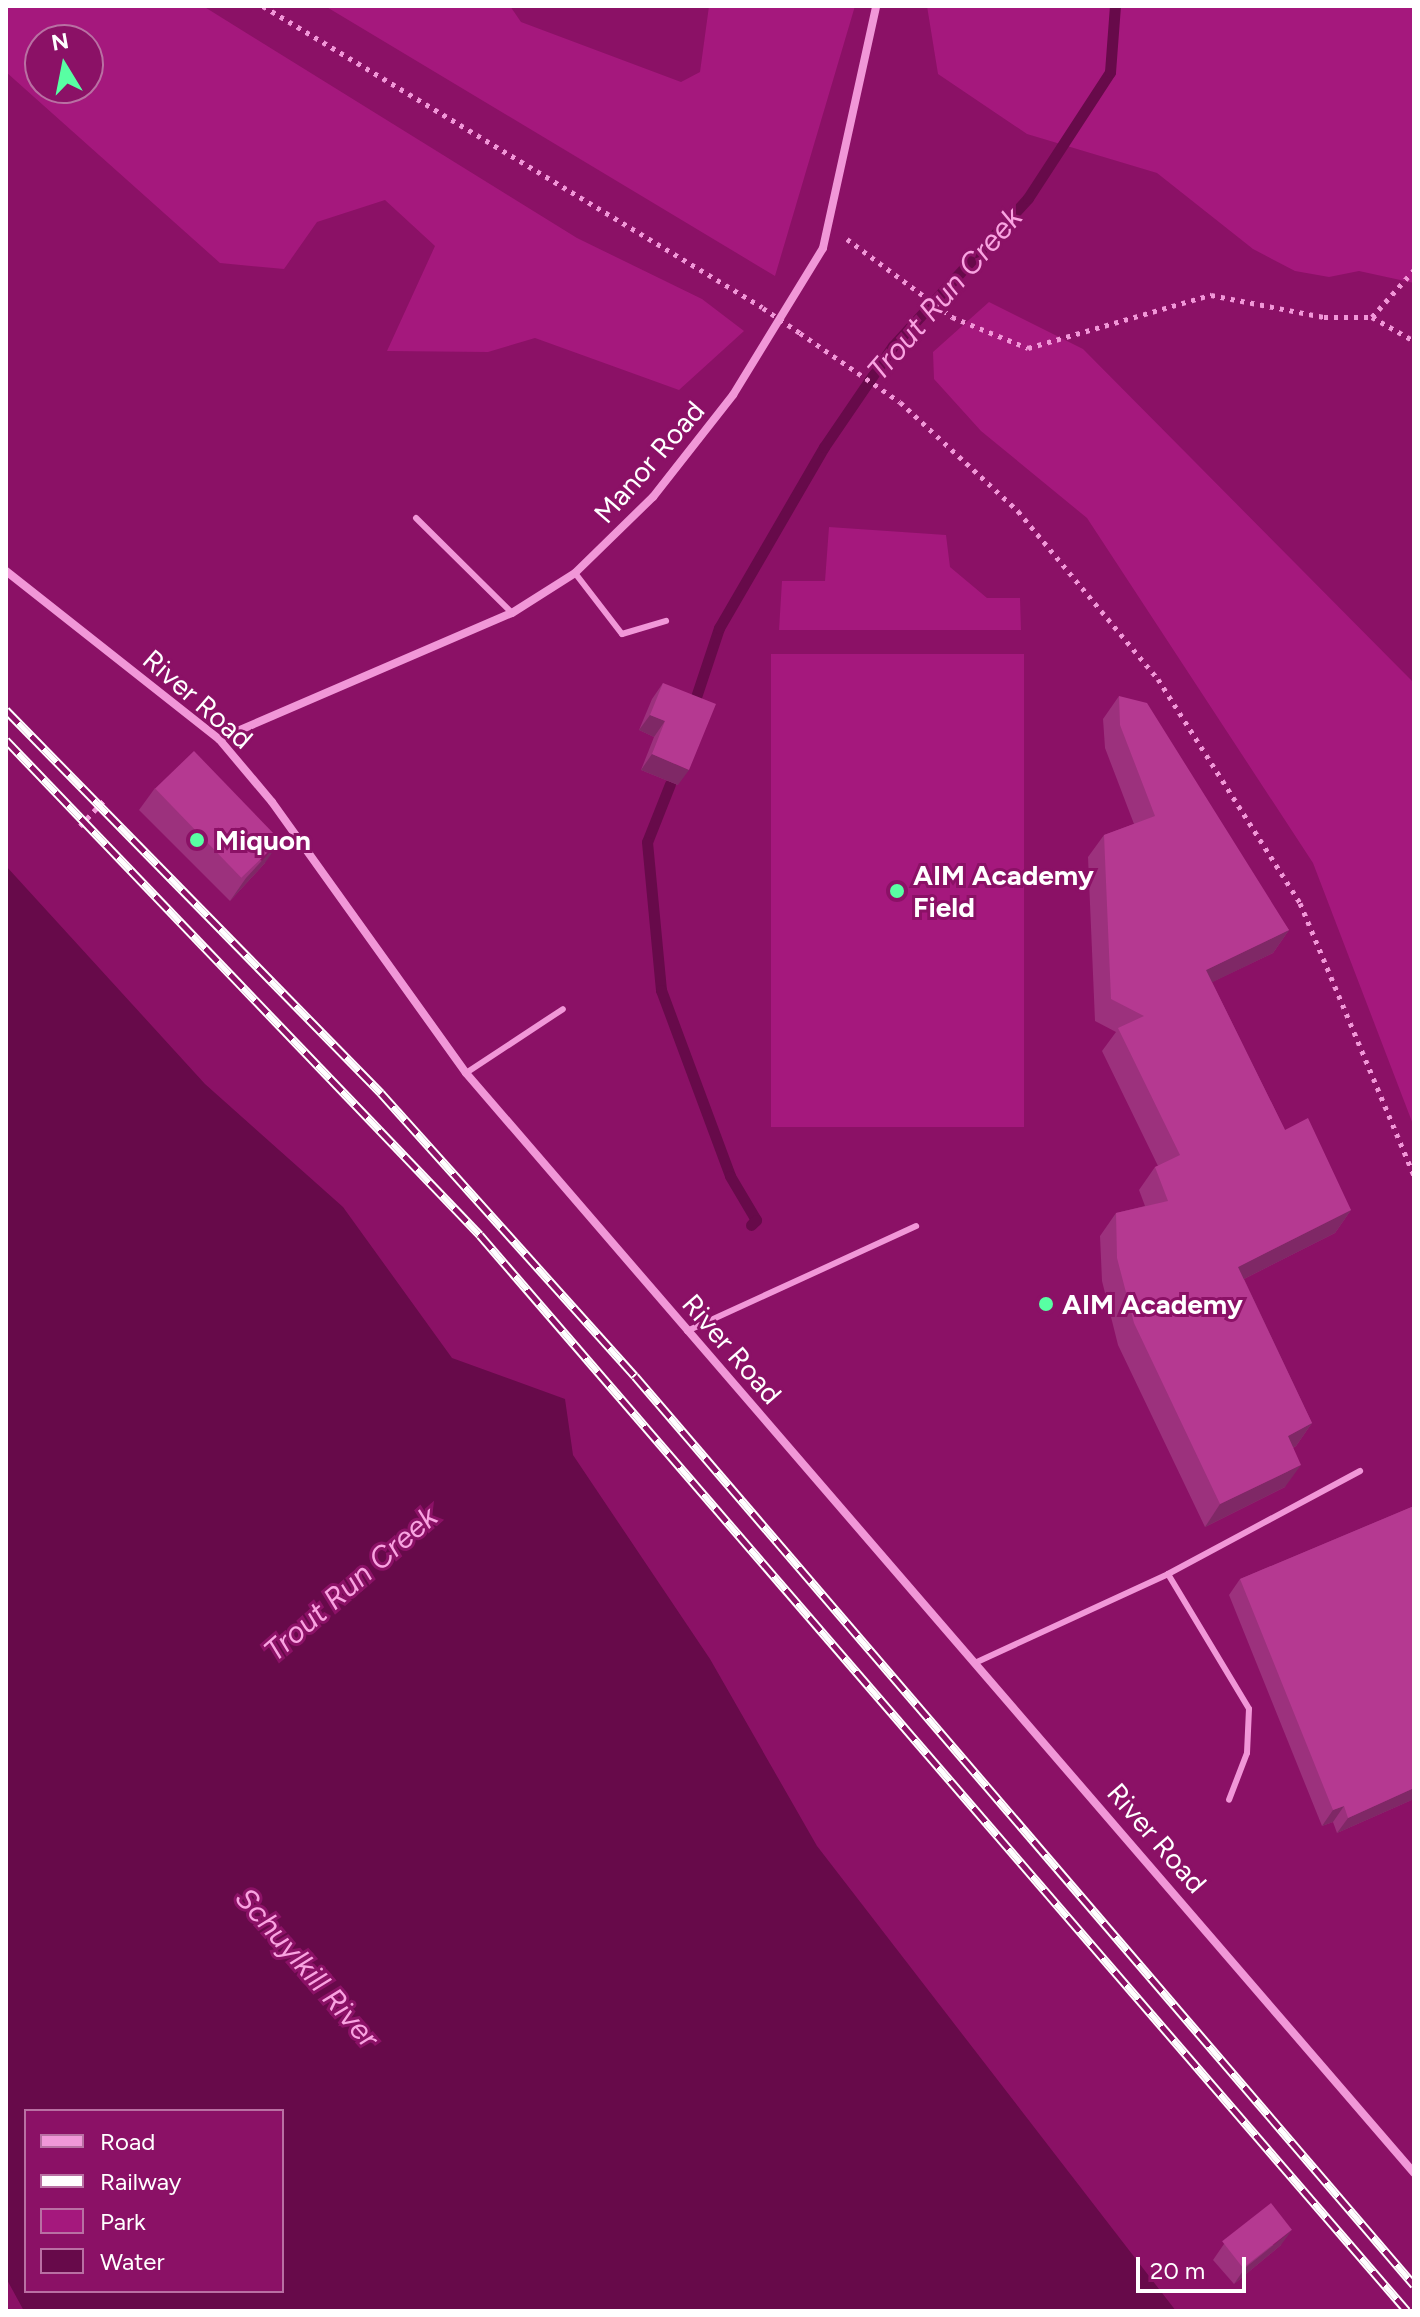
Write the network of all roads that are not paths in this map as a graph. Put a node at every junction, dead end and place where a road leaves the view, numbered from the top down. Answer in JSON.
{"nodes":[{"id":1,"x":876,"y":6,"type":"edge"},
{"id":2,"x":416,"y":518,"type":"dead end"},
{"id":3,"x":6,"y":571,"type":"edge"},
{"id":4,"x":575,"y":573,"type":"junction"},
{"id":5,"x":512,"y":613,"type":"junction"},
{"id":6,"x":666,"y":621,"type":"dead end"},
{"id":7,"x":219,"y":739,"type":"junction"},
{"id":8,"x":563,"y":1009,"type":"dead end"},
{"id":9,"x":466,"y":1073,"type":"junction"},
{"id":10,"x":916,"y":1226,"type":"dead end"},
{"id":11,"x":687,"y":1331,"type":"junction"},
{"id":12,"x":1360,"y":1471,"type":"dead end"},
{"id":13,"x":1168,"y":1574,"type":"junction"},
{"id":14,"x":977,"y":1662,"type":"junction"},
{"id":15,"x":1229,"y":1800,"type":"dead end"},
{"id":16,"x":1414,"y":2173,"type":"edge"}],
"edges":[{"from":1,"to":4,"type":"street","name":"Manor Road"},
{"from":2,"to":5,"type":"lane"},
{"from":3,"to":7,"type":"street","name":"River Road"},
{"from":4,"to":5,"type":"street","name":"Manor Road"},
{"from":4,"to":6,"type":"lane"},
{"from":5,"to":7,"type":"street","name":"Manor Road"},
{"from":7,"to":9,"type":"street","name":"River Road"},
{"from":8,"to":9,"type":"lane"},
{"from":9,"to":11,"type":"street","name":"River Road"},
{"from":10,"to":11,"type":"lane"},
{"from":11,"to":14,"type":"street","name":"River Road"},
{"from":12,"to":13,"type":"lane"},
{"from":13,"to":14,"type":"lane"},
{"from":13,"to":15,"type":"lane"},
{"from":14,"to":16,"type":"street","name":"River Road"}]}
